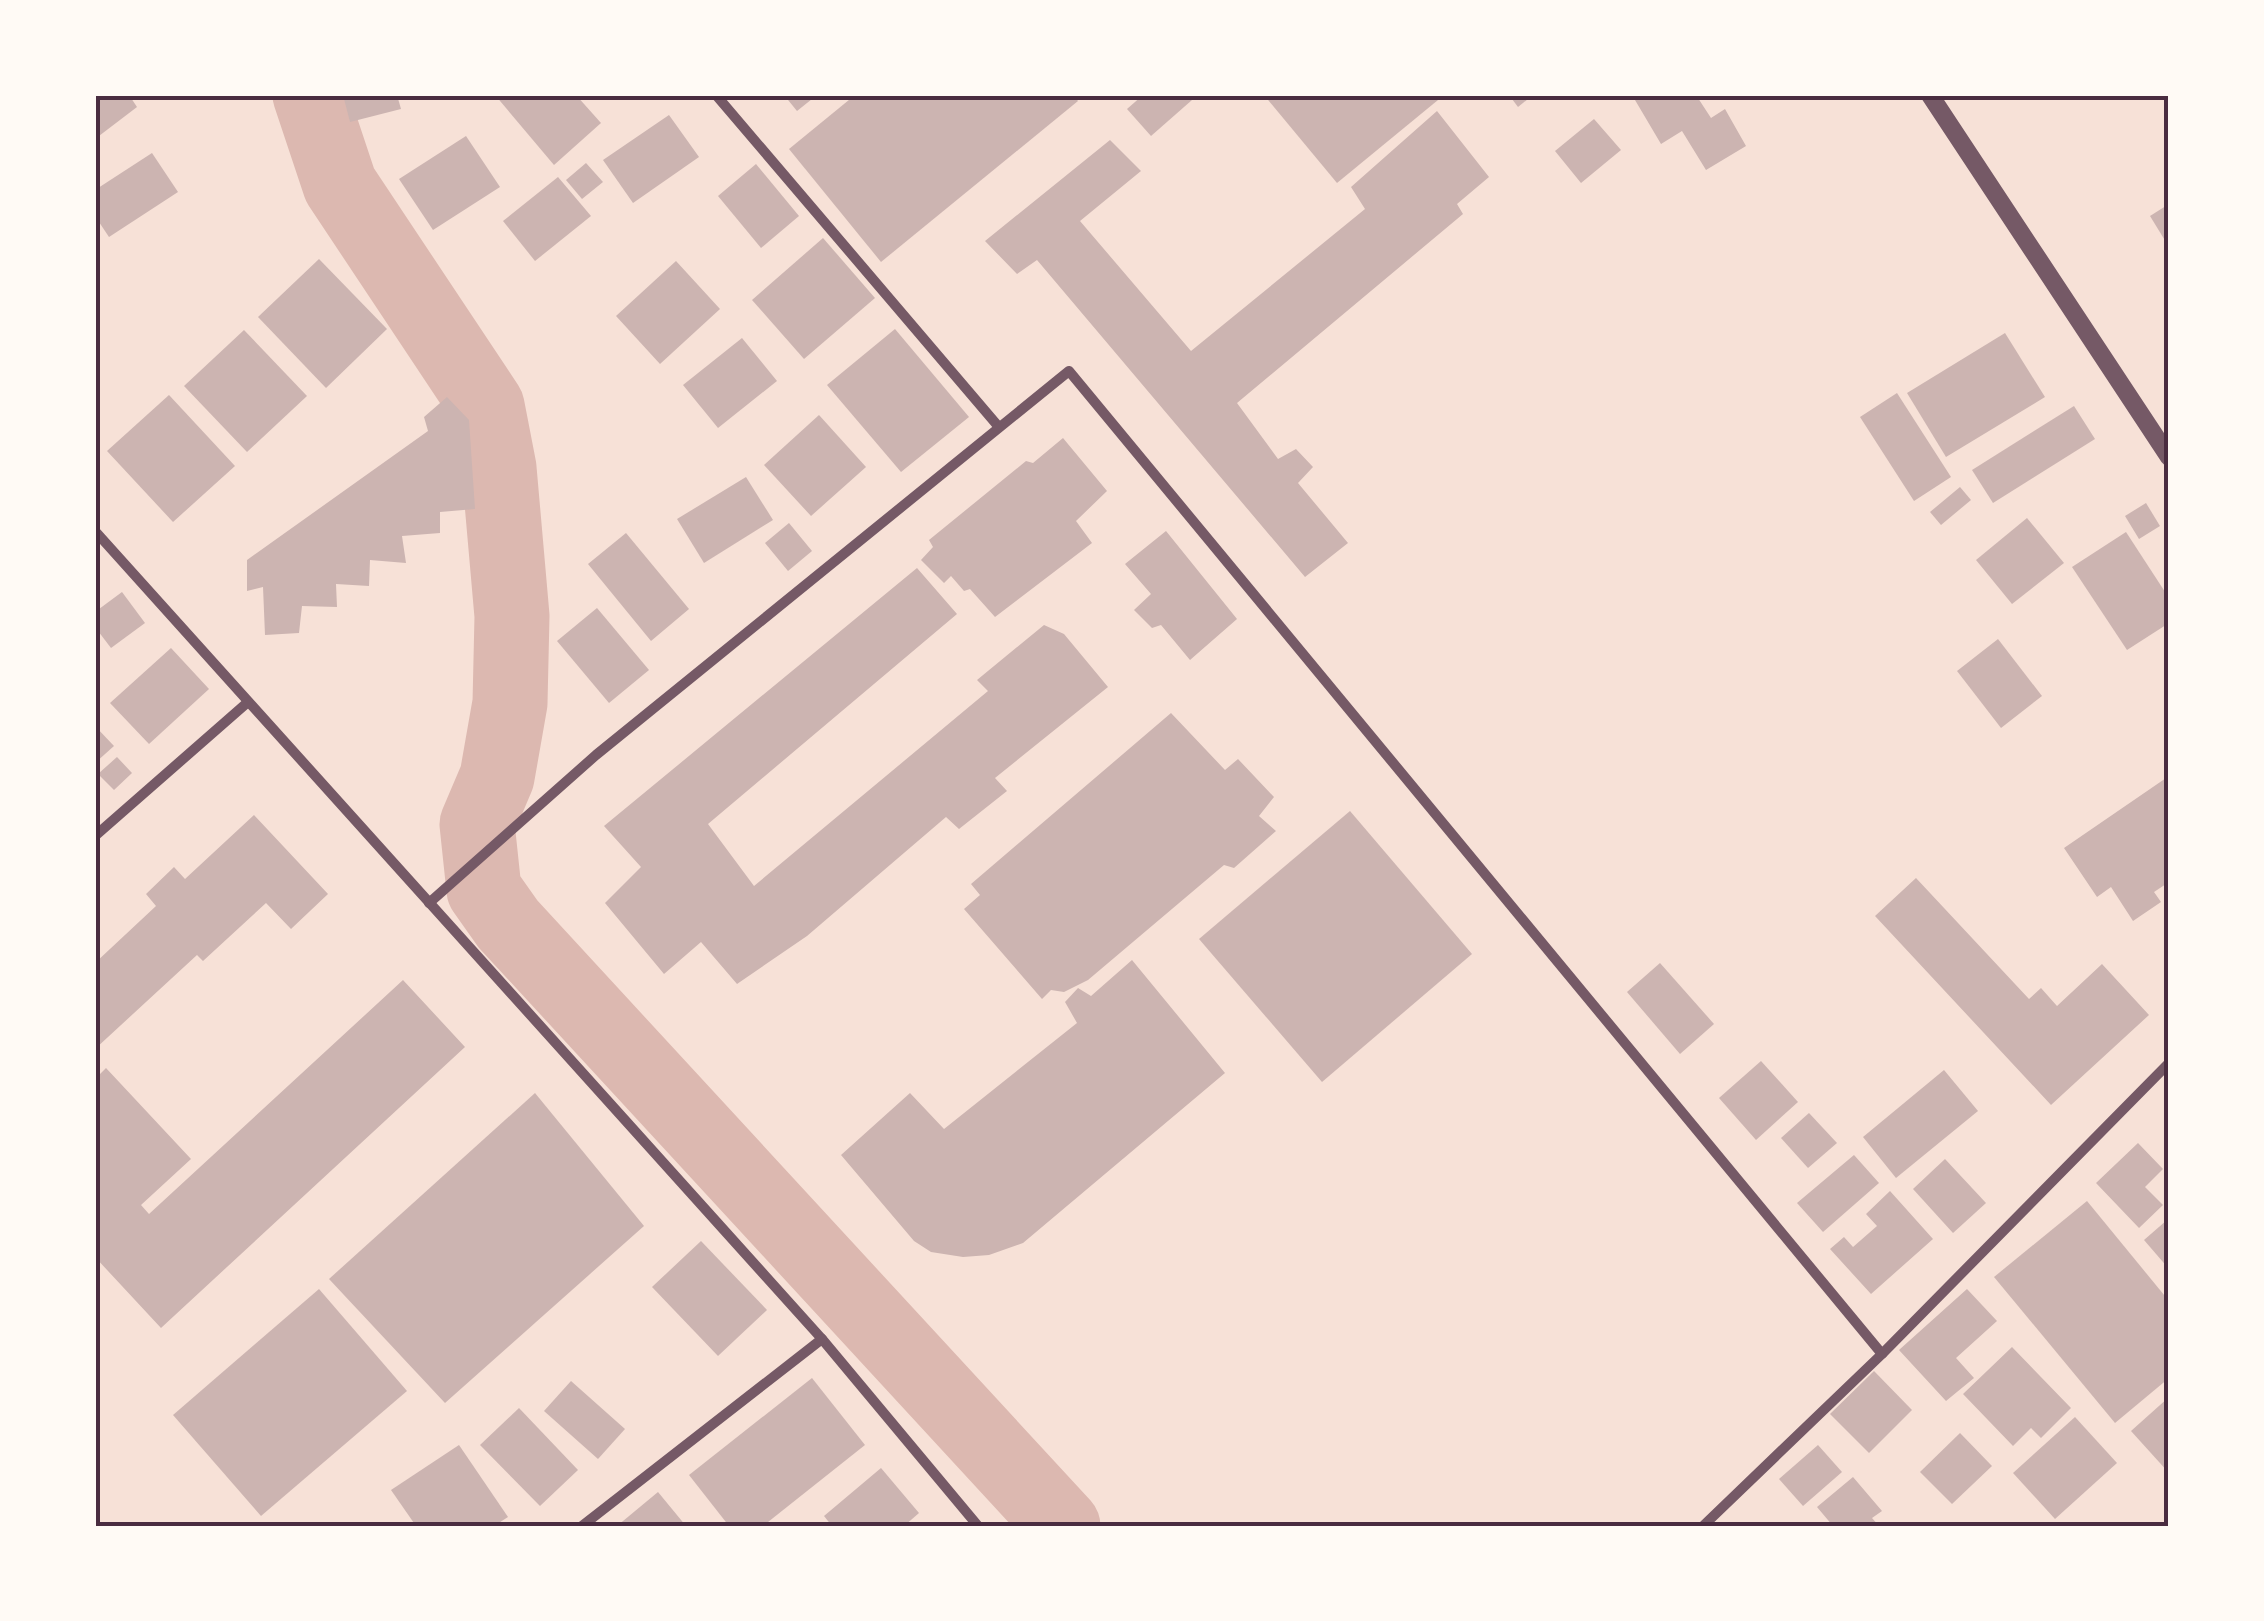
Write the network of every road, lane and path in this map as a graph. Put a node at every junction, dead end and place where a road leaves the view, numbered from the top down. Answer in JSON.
{"nodes":[{"id":1,"x":716,"y":95,"type":"edge"},
{"id":2,"x":1930,"y":95,"type":"edge"},
{"id":3,"x":998,"y":426,"type":"junction"},
{"id":4,"x":2169,"y":457,"type":"edge"},
{"id":5,"x":95,"y":531,"type":"edge"},
{"id":6,"x":248,"y":702,"type":"junction"},
{"id":7,"x":95,"y":836,"type":"edge"},
{"id":8,"x":429,"y":903,"type":"junction"},
{"id":9,"x":2169,"y":1063,"type":"edge"},
{"id":10,"x":822,"y":1340,"type":"junction"},
{"id":11,"x":1882,"y":1354,"type":"junction"},
{"id":12,"x":582,"y":1526,"type":"edge"},
{"id":13,"x":978,"y":1526,"type":"edge"},
{"id":14,"x":1703,"y":1526,"type":"edge"}],
"edges":[{"from":1,"to":3,"type":"street"},
{"from":2,"to":4,"type":"street"},
{"from":3,"to":8,"type":"street"},
{"from":3,"to":11,"type":"street"},
{"from":5,"to":6,"type":"street"},
{"from":6,"to":7,"type":"street"},
{"from":6,"to":8,"type":"street"},
{"from":8,"to":10,"type":"street"},
{"from":9,"to":11,"type":"street"},
{"from":10,"to":12,"type":"street"},
{"from":10,"to":13,"type":"street"},
{"from":11,"to":14,"type":"street"}]}
